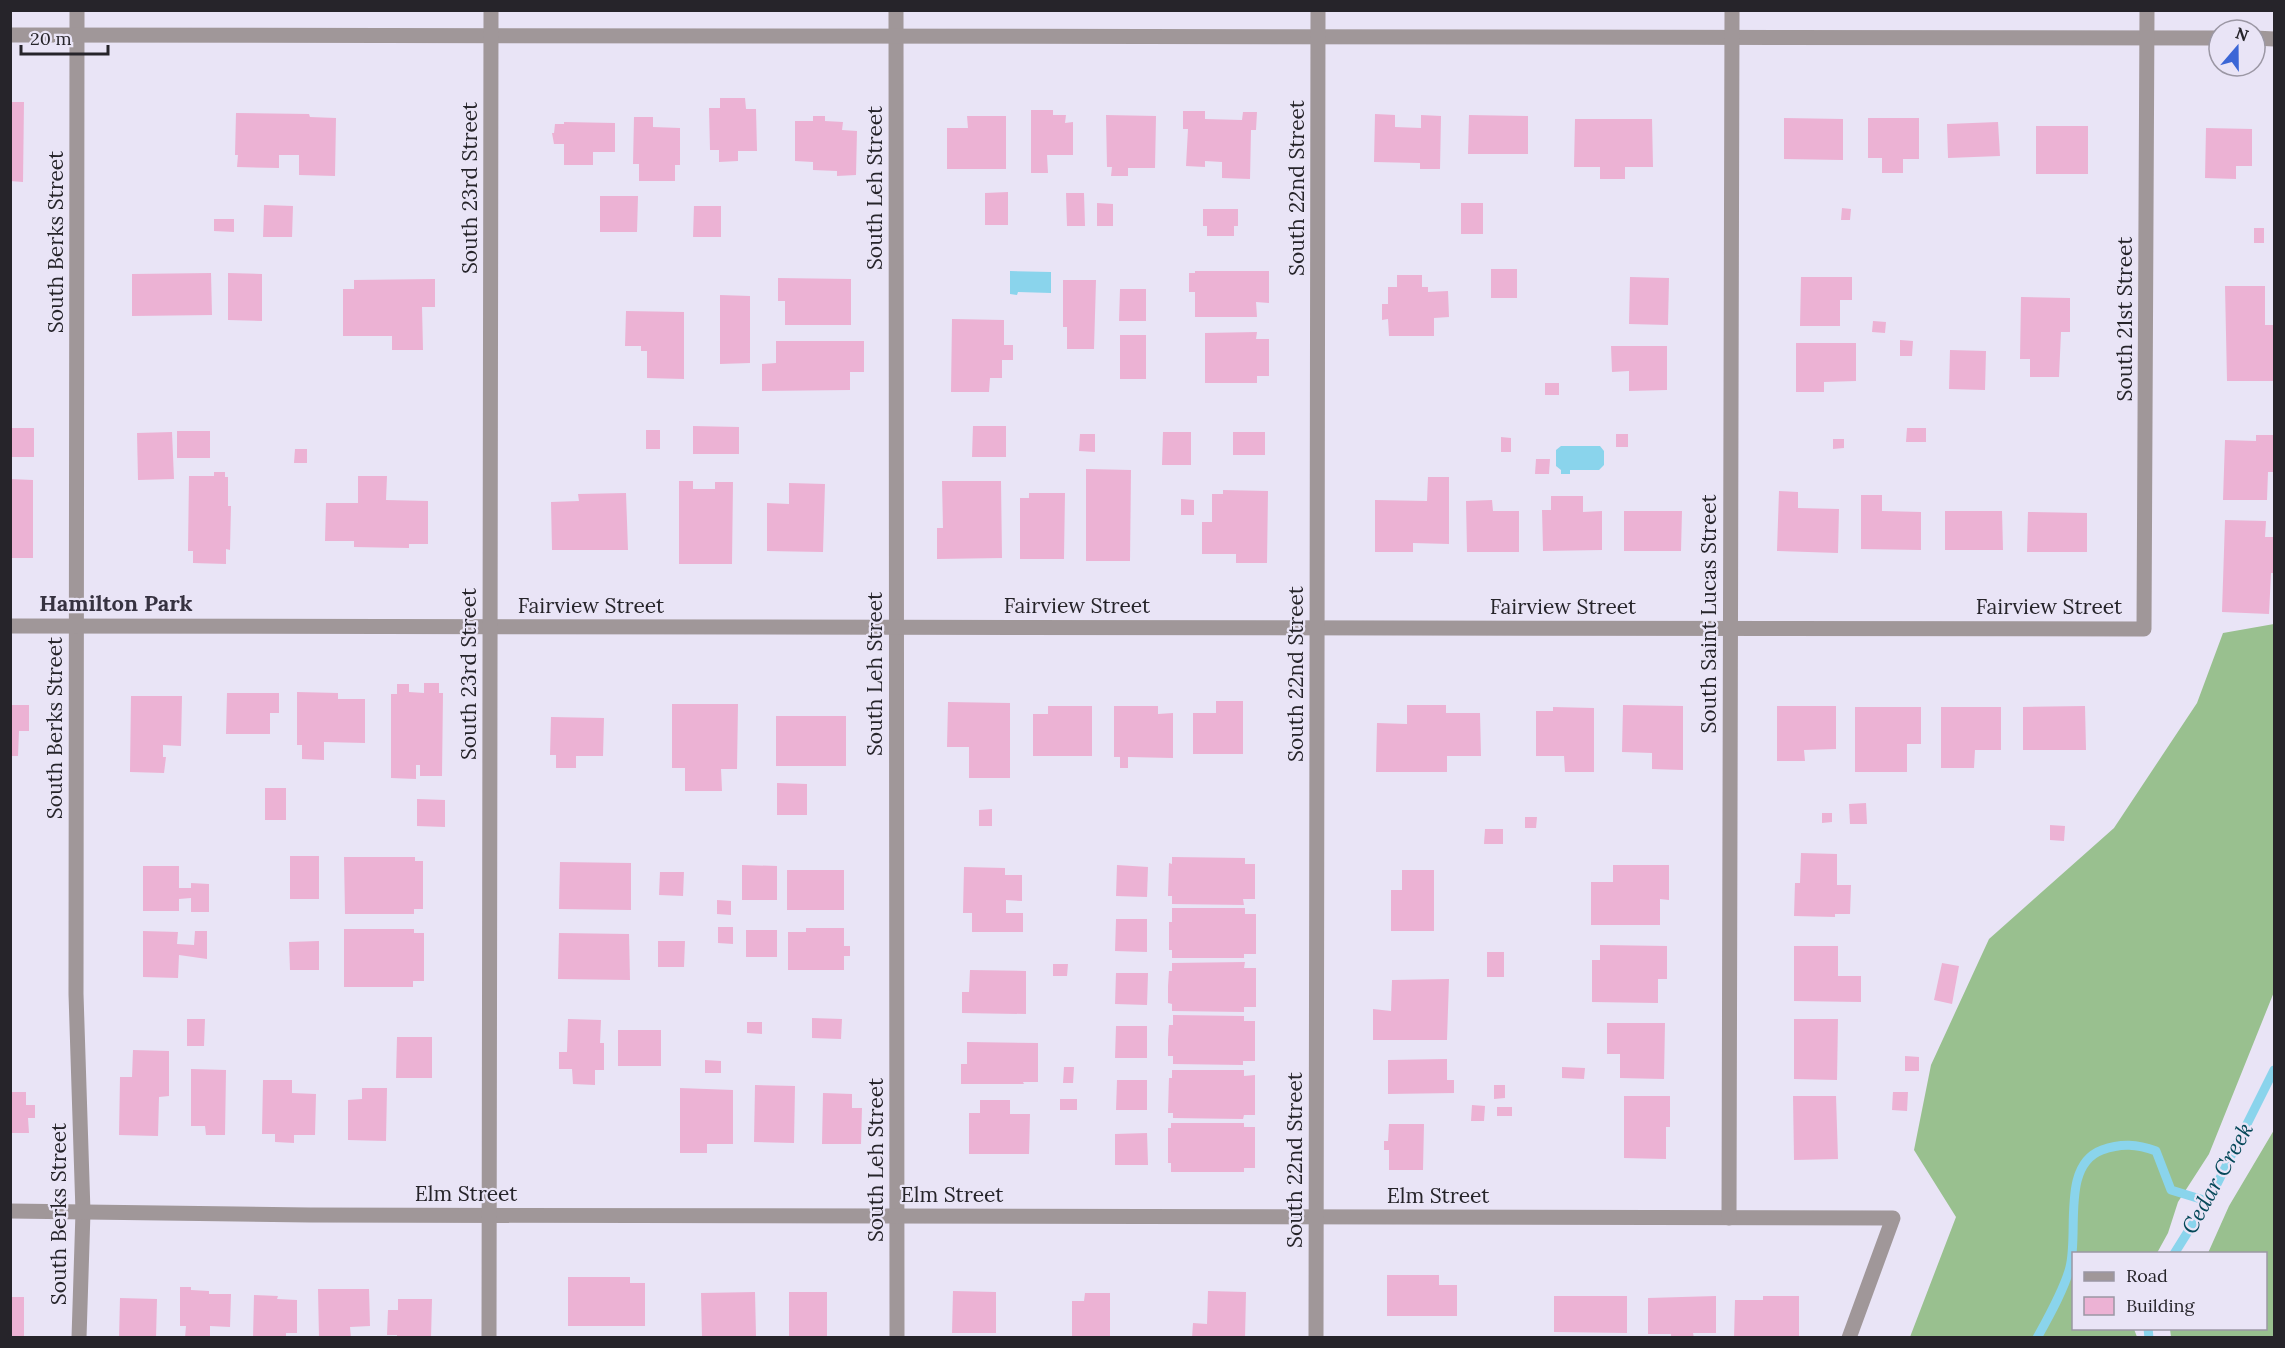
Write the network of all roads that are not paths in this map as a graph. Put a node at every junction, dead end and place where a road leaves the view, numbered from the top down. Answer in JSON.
{"nodes":[{"id":1,"x":77,"y":10,"type":"edge"},
{"id":2,"x":492,"y":10,"type":"edge"},
{"id":3,"x":896,"y":10,"type":"edge"},
{"id":4,"x":1318,"y":10,"type":"edge"},
{"id":5,"x":1732,"y":10,"type":"edge"},
{"id":6,"x":2147,"y":10,"type":"edge"},
{"id":7,"x":10,"y":34,"type":"edge"},
{"id":8,"x":77,"y":35,"type":"junction"},
{"id":9,"x":491,"y":35,"type":"junction"},
{"id":10,"x":896,"y":36,"type":"junction"},
{"id":11,"x":1318,"y":37,"type":"junction"},
{"id":12,"x":1731,"y":38,"type":"junction"},
{"id":13,"x":2147,"y":38,"type":"junction"},
{"id":14,"x":2207,"y":38,"type":"edge"},
{"id":15,"x":10,"y":626,"type":"edge"},
{"id":16,"x":77,"y":626,"type":"junction"},
{"id":17,"x":490,"y":627,"type":"junction"},
{"id":18,"x":896,"y":627,"type":"junction"},
{"id":19,"x":1318,"y":627,"type":"junction"},
{"id":20,"x":1730,"y":628,"type":"junction"},
{"id":21,"x":2144,"y":629,"type":"joint"},
{"id":22,"x":10,"y":1211,"type":"edge"},
{"id":23,"x":82,"y":1212,"type":"junction"},
{"id":24,"x":489,"y":1215,"type":"junction"},
{"id":25,"x":897,"y":1216,"type":"junction"},
{"id":26,"x":1316,"y":1217,"type":"junction"},
{"id":27,"x":1729,"y":1218,"type":"junction"},
{"id":28,"x":79,"y":1338,"type":"edge"},
{"id":29,"x":489,"y":1338,"type":"edge"},
{"id":30,"x":897,"y":1338,"type":"edge"},
{"id":31,"x":1316,"y":1338,"type":"edge"},
{"id":32,"x":1849,"y":1338,"type":"edge"}],
"edges":[{"from":1,"to":8,"type":"street","name":"South Berks Street"},
{"from":2,"to":9,"type":"street","name":"South 23rd Street"},
{"from":3,"to":10,"type":"street","name":"South Leh Street"},
{"from":4,"to":11,"type":"street","name":"South 22nd Street"},
{"from":5,"to":12,"type":"street","name":"South Saint Lucas Street"},
{"from":6,"to":13,"type":"street","name":"South 21st Street"},
{"from":7,"to":8,"type":"street"},
{"from":8,"to":9,"type":"street"},
{"from":8,"to":16,"type":"street","name":"South Berks Street"},
{"from":9,"to":10,"type":"street"},
{"from":9,"to":17,"type":"street","name":"South 23rd Street"},
{"from":10,"to":11,"type":"street"},
{"from":10,"to":18,"type":"street","name":"South Leh Street"},
{"from":11,"to":12,"type":"street"},
{"from":11,"to":19,"type":"street","name":"South 22nd Street"},
{"from":12,"to":13,"type":"street"},
{"from":12,"to":20,"type":"street","name":"South Saint Lucas Street"},
{"from":13,"to":14,"type":"street"},
{"from":13,"to":21,"type":"street","name":"South 21st Street"},
{"from":15,"to":16,"type":"street","name":"Fairview Street"},
{"from":16,"to":17,"type":"street","name":"Fairview Street"},
{"from":16,"to":23,"type":"street","name":"South Berks Street"},
{"from":17,"to":18,"type":"street","name":"Fairview Street"},
{"from":17,"to":24,"type":"street","name":"South 23rd Street"},
{"from":18,"to":19,"type":"street","name":"Fairview Street"},
{"from":18,"to":25,"type":"street","name":"South Leh Street"},
{"from":19,"to":20,"type":"street","name":"Fairview Street"},
{"from":19,"to":26,"type":"street","name":"South 22nd Street"},
{"from":20,"to":21,"type":"street","name":"Fairview Street"},
{"from":20,"to":27,"type":"street","name":"South Saint Lucas Street"},
{"from":22,"to":23,"type":"street","name":"Elm Street"},
{"from":23,"to":24,"type":"street","name":"Elm Street"},
{"from":23,"to":28,"type":"street","name":"South Berks Street"},
{"from":24,"to":25,"type":"street","name":"Elm Street"},
{"from":24,"to":29,"type":"street","name":"South 23rd Street"},
{"from":25,"to":26,"type":"street","name":"Elm Street"},
{"from":25,"to":30,"type":"street","name":"South Leh Street"},
{"from":26,"to":27,"type":"street","name":"Elm Street"},
{"from":26,"to":31,"type":"street","name":"South 22nd Street"},
{"from":27,"to":32,"type":"street","name":"Elm Street"}]}
